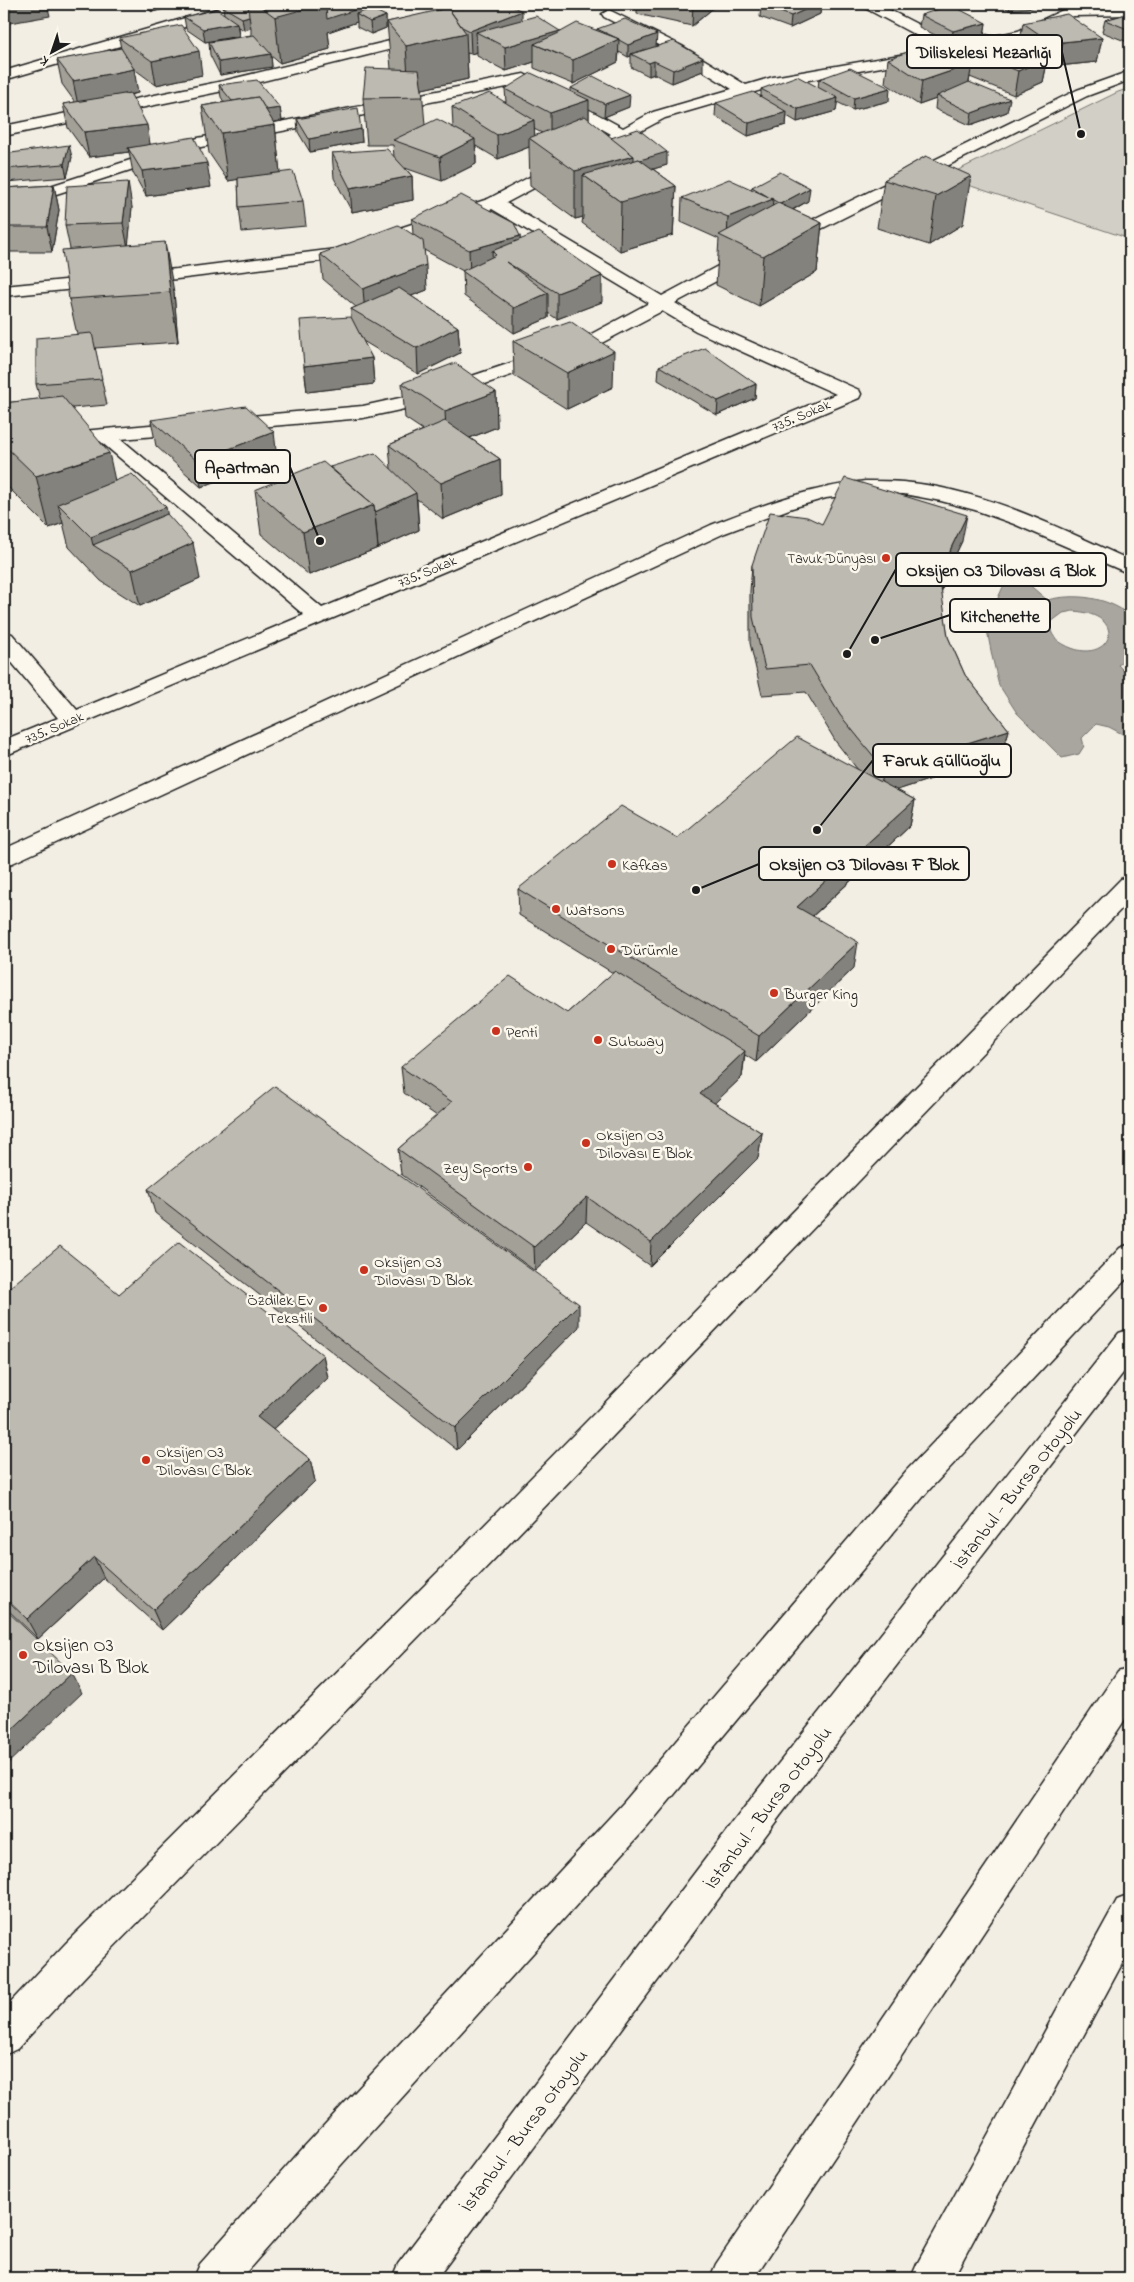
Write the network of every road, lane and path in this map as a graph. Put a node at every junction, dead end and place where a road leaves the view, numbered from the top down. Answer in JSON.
{"nodes":[{"id":1,"x":248,"y":4,"type":"edge"},
{"id":2,"x":480,"y":4,"type":"edge"},
{"id":3,"x":868,"y":4,"type":"edge"},
{"id":4,"x":1096,"y":7,"type":"edge"},
{"id":5,"x":1130,"y":11,"type":"edge"},
{"id":6,"x":610,"y":14,"type":"dead end"},
{"id":7,"x":954,"y":48,"type":"junction"},
{"id":8,"x":1130,"y":74,"type":"edge"},
{"id":9,"x":4,"y":76,"type":"edge"},
{"id":10,"x":744,"y":90,"type":"junction"},
{"id":11,"x":4,"y":131,"type":"edge"},
{"id":12,"x":624,"y":134,"type":"junction"},
{"id":13,"x":494,"y":203,"type":"junction"},
{"id":14,"x":4,"y":206,"type":"edge"},
{"id":15,"x":4,"y":291,"type":"edge"},
{"id":16,"x":663,"y":304,"type":"junction"},
{"id":17,"x":104,"y":435,"type":"junction"},
{"id":18,"x":4,"y":444,"type":"edge"},
{"id":19,"x":1130,"y":568,"type":"edge"},
{"id":20,"x":318,"y":616,"type":"junction"},
{"id":21,"x":4,"y":639,"type":"edge"},
{"id":22,"x":72,"y":719,"type":"junction"},
{"id":23,"x":4,"y":749,"type":"edge"},
{"id":24,"x":4,"y":859,"type":"edge"},
{"id":25,"x":1130,"y":885,"type":"edge"},
{"id":26,"x":1130,"y":1256,"type":"edge"},
{"id":27,"x":1130,"y":1342,"type":"edge"},
{"id":28,"x":1130,"y":1683,"type":"edge"},
{"id":29,"x":1130,"y":1913,"type":"edge"},
{"id":30,"x":4,"y":2036,"type":"edge"},
{"id":31,"x":214,"y":2278,"type":"edge"},
{"id":32,"x":412,"y":2278,"type":"edge"},
{"id":33,"x":730,"y":2278,"type":"edge"},
{"id":34,"x":931,"y":2278,"type":"edge"}],
"edges":[{"from":1,"to":9,"type":"main road"},
{"from":2,"to":11,"type":"main road"},
{"from":3,"to":7,"type":"main road"},
{"from":4,"to":5,"type":"main road"},
{"from":4,"to":7,"type":"main road"},
{"from":6,"to":10,"type":"main road"},
{"from":7,"to":10,"type":"main road"},
{"from":8,"to":16,"type":"main road"},
{"from":10,"to":12,"type":"main road"},
{"from":12,"to":13,"type":"main road"},
{"from":12,"to":14,"type":"main road"},
{"from":13,"to":15,"type":"main road"},
{"from":13,"to":16,"type":"main road"},
{"from":16,"to":17,"type":"main road"},
{"from":16,"to":20,"type":"main road","name":"735. Sokak"},
{"from":17,"to":18,"type":"main road"},
{"from":17,"to":20,"type":"main road"},
{"from":19,"to":24,"type":"main road"},
{"from":20,"to":22,"type":"main road","name":"735. Sokak"},
{"from":21,"to":22,"type":"main road"},
{"from":22,"to":23,"type":"main road","name":"735. Sokak"},
{"from":25,"to":30,"type":"main road"},
{"from":26,"to":31,"type":"main road"},
{"from":27,"to":32,"type":"main road","name":"İstanbul - Bursa Otoyolu"},
{"from":28,"to":33,"type":"main road"},
{"from":29,"to":34,"type":"main road"}]}
